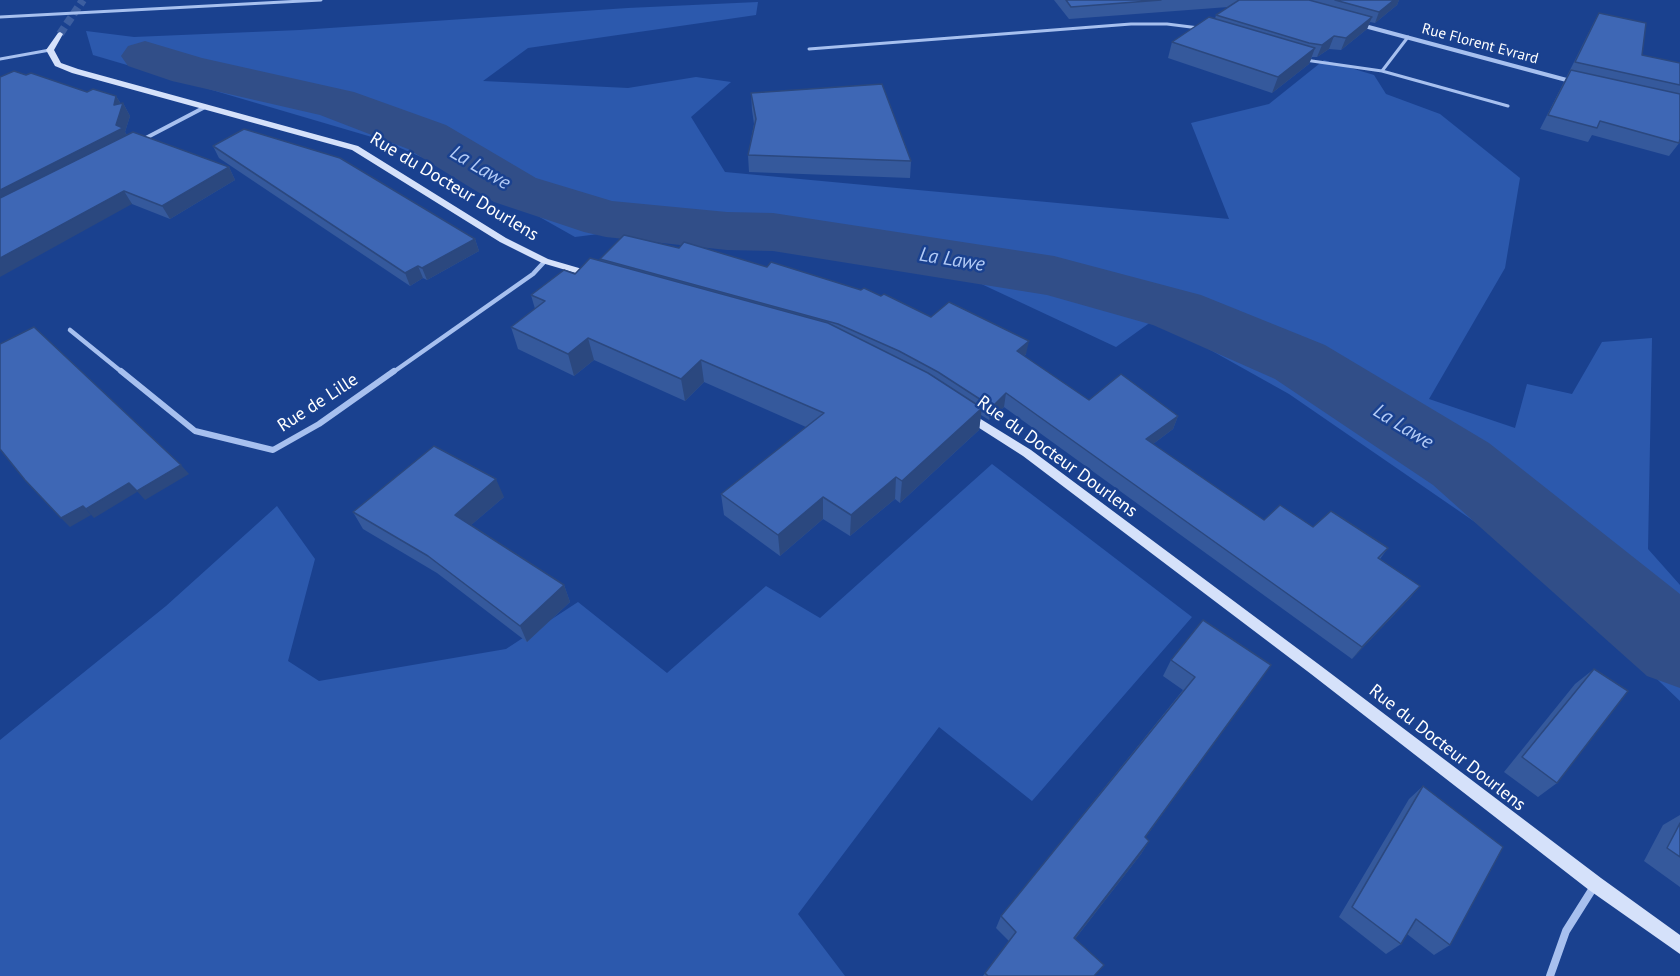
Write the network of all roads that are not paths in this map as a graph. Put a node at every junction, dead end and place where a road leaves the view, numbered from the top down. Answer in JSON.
{"nodes":[{"id":1,"x":321,"y":0,"type":"edge"},
{"id":2,"x":0,"y":17,"type":"edge"},
{"id":3,"x":1351,"y":22,"type":"edge"},
{"id":4,"x":1208,"y":30,"type":"edge"},
{"id":5,"x":60,"y":34,"type":"tunnel mouth"},
{"id":6,"x":1408,"y":37,"type":"junction"},
{"id":7,"x":809,"y":49,"type":"dead end"},
{"id":8,"x":51,"y":50,"type":"junction"},
{"id":9,"x":0,"y":59,"type":"edge"},
{"id":10,"x":1303,"y":59,"type":"edge"},
{"id":11,"x":1382,"y":71,"type":"junction"},
{"id":12,"x":1585,"y":85,"type":"edge"},
{"id":13,"x":1508,"y":106,"type":"dead end"},
{"id":14,"x":205,"y":107,"type":"junction"},
{"id":15,"x":133,"y":144,"type":"edge"},
{"id":16,"x":545,"y":261,"type":"junction"},
{"id":17,"x":602,"y":278,"type":"edge"},
{"id":18,"x":70,"y":330,"type":"dead end"},
{"id":19,"x":959,"y":409,"type":"edge"},
{"id":20,"x":1595,"y":884,"type":"junction"},
{"id":21,"x":1680,"y":945,"type":"edge"},
{"id":22,"x":1550,"y":976,"type":"edge"}],
"edges":[{"from":1,"to":2,"type":"lane"},
{"from":3,"to":6,"type":"street","name":"Rue Florent Evrard"},
{"from":4,"to":7,"type":"lane"},
{"from":5,"to":8,"type":"street"},
{"from":6,"to":11,"type":"lane"},
{"from":6,"to":12,"type":"street","name":"Rue Florent Evrard"},
{"from":8,"to":9,"type":"lane"},
{"from":8,"to":14,"type":"street","name":"Rue du Docteur Dourlens"},
{"from":10,"to":11,"type":"lane"},
{"from":11,"to":13,"type":"lane"},
{"from":14,"to":15,"type":"street"},
{"from":14,"to":16,"type":"street","name":"Rue du Docteur Dourlens"},
{"from":16,"to":17,"type":"street","name":"Rue du Docteur Dourlens"},
{"from":16,"to":18,"type":"street","name":"Rue de Lille"},
{"from":19,"to":20,"type":"street","name":"Rue du Docteur Dourlens"},
{"from":20,"to":21,"type":"street","name":"Rue du Docteur Dourlens"},
{"from":20,"to":22,"type":"street"}]}
